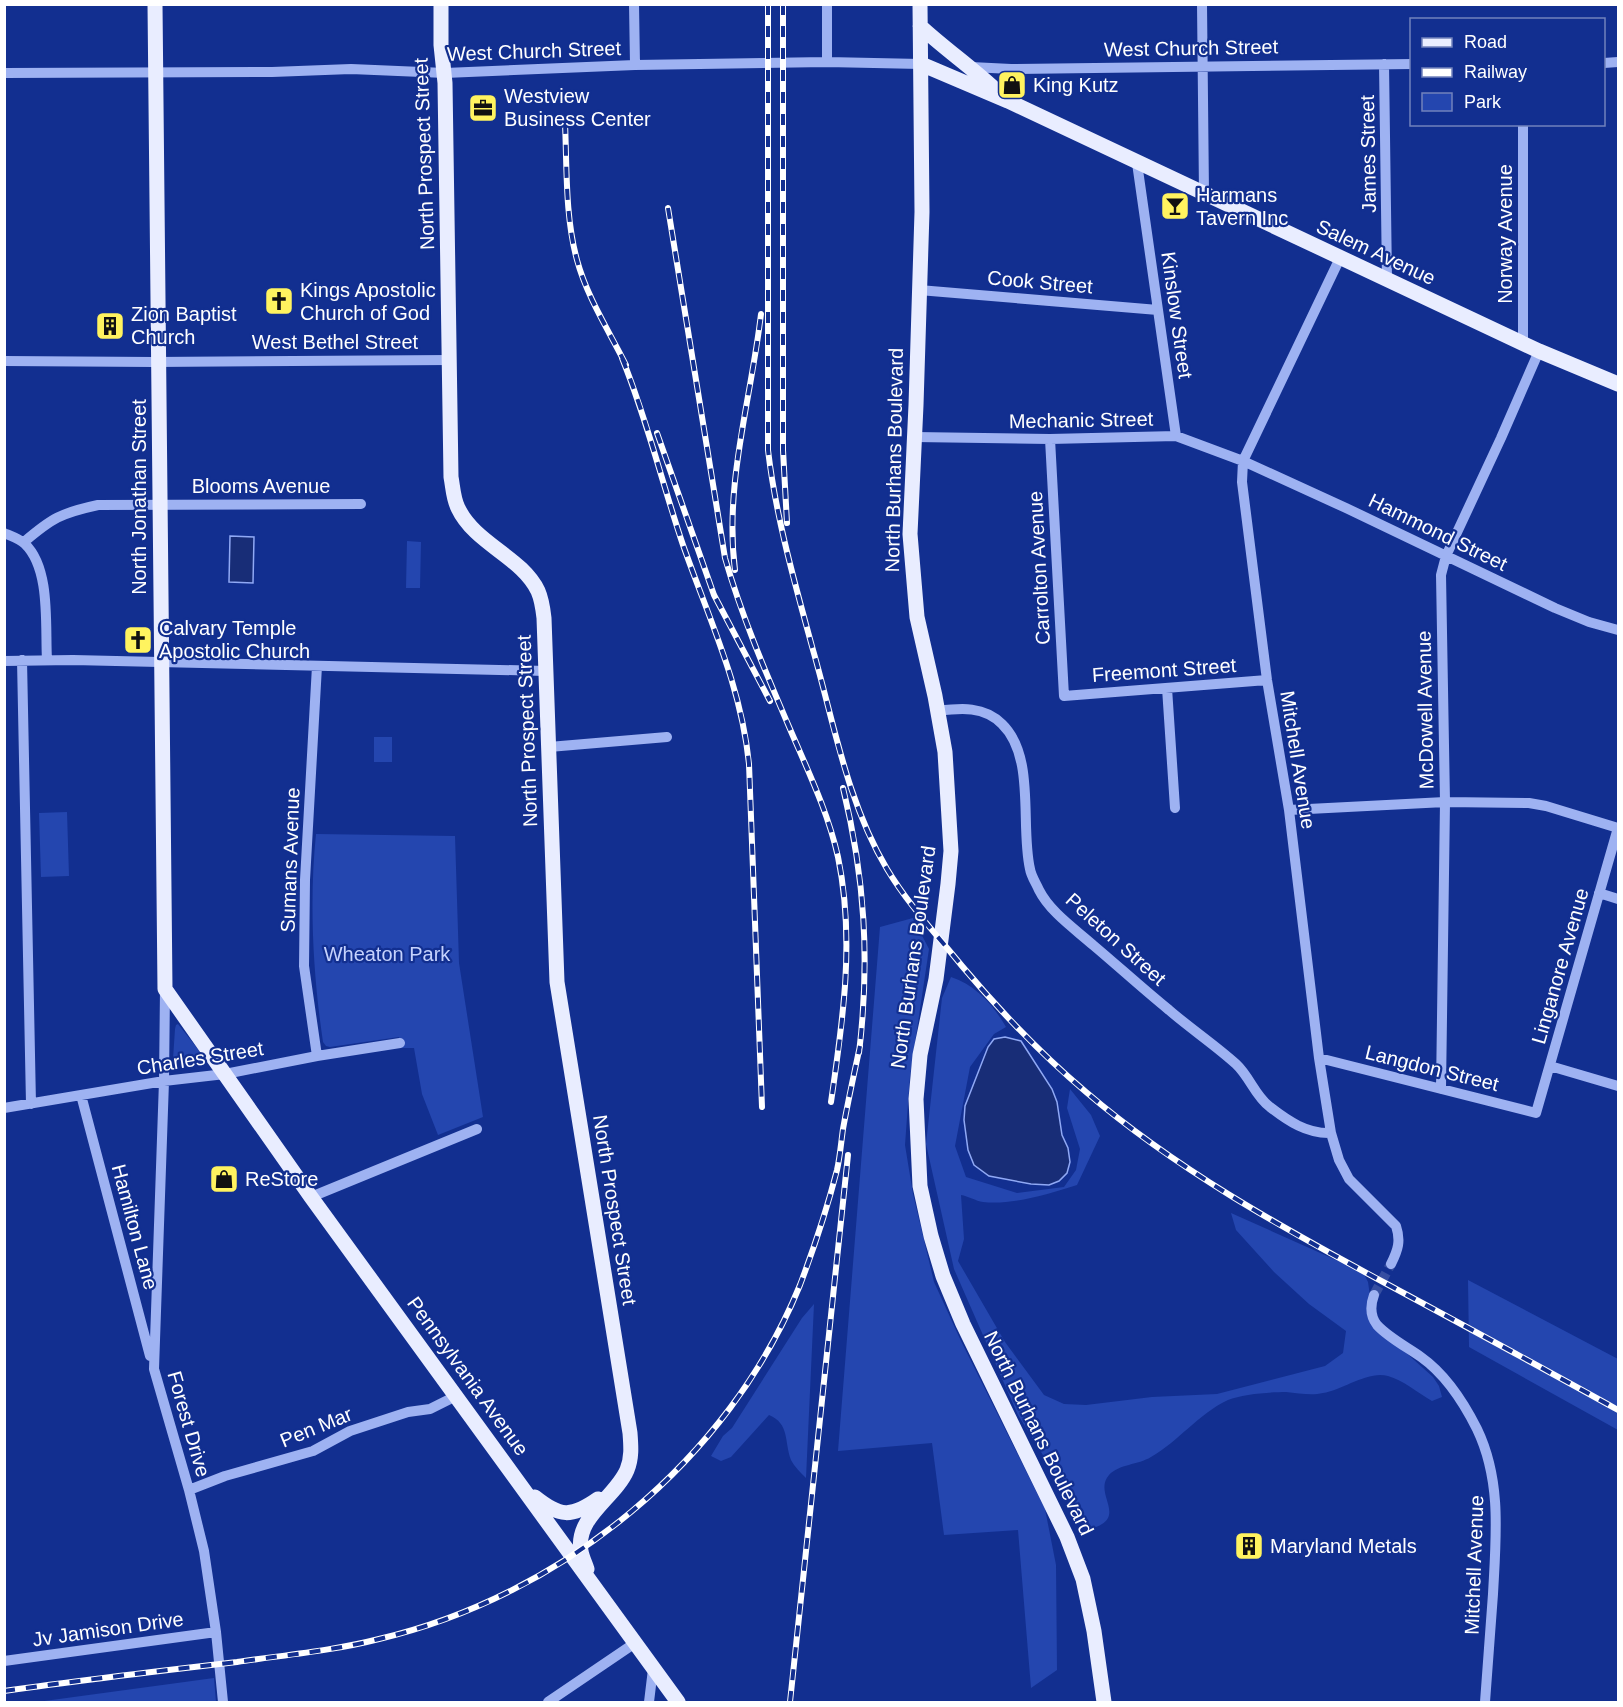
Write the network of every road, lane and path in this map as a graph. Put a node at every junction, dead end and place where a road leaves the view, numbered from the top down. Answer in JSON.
{"nodes":[{"id":1,"x":155,"y":4,"type":"edge"},
{"id":2,"x":441,"y":4,"type":"edge"},
{"id":3,"x":634,"y":4,"type":"edge"},
{"id":4,"x":827,"y":4,"type":"edge"},
{"id":5,"x":920,"y":4,"type":"edge"},
{"id":6,"x":1202,"y":4,"type":"edge"},
{"id":7,"x":920,"y":27,"type":"junction"},
{"id":8,"x":827,"y":62,"type":"junction"},
{"id":9,"x":921,"y":64,"type":"junction"},
{"id":10,"x":1384,"y":64,"type":"junction"},
{"id":11,"x":1410,"y":64,"type":"edge"},
{"id":12,"x":635,"y":65,"type":"junction"},
{"id":13,"x":971,"y":67,"type":"junction"},
{"id":14,"x":1203,"y":67,"type":"junction"},
{"id":15,"x":4,"y":73,"type":"edge"},
{"id":16,"x":156,"y":73,"type":"junction"},
{"id":17,"x":445,"y":73,"type":"junction"},
{"id":18,"x":1008,"y":101,"type":"junction"},
{"id":19,"x":1523,"y":126,"type":"edge"},
{"id":20,"x":1137,"y":163,"type":"junction"},
{"id":21,"x":1204,"y":194,"type":"junction"},
{"id":22,"x":1340,"y":258,"type":"junction"},
{"id":23,"x":1387,"y":279,"type":"junction"},
{"id":24,"x":919,"y":290,"type":"junction"},
{"id":25,"x":1158,"y":310,"type":"junction"},
{"id":26,"x":1523,"y":344,"type":"junction"},
{"id":27,"x":1539,"y":351,"type":"junction"},
{"id":28,"x":450,"y":360,"type":"junction"},
{"id":29,"x":4,"y":361,"type":"edge"},
{"id":30,"x":159,"y":362,"type":"junction"},
{"id":31,"x":1618,"y":384,"type":"edge"},
{"id":32,"x":1176,"y":436,"type":"junction"},
{"id":33,"x":915,"y":437,"type":"junction"},
{"id":34,"x":1050,"y":439,"type":"junction"},
{"id":35,"x":1243,"y":461,"type":"junction"},
{"id":36,"x":161,"y":503,"type":"junction"},
{"id":37,"x":361,"y":504,"type":"dead end"},
{"id":38,"x":4,"y":533,"type":"edge"},
{"id":39,"x":24,"y":542,"type":"junction"},
{"id":40,"x":1446,"y":556,"type":"junction"},
{"id":41,"x":1618,"y":630,"type":"edge"},
{"id":42,"x":22,"y":660,"type":"junction"},
{"id":43,"x":47,"y":660,"type":"junction"},
{"id":44,"x":4,"y":661,"type":"edge"},
{"id":45,"x":161,"y":663,"type":"junction"},
{"id":46,"x":317,"y":666,"type":"junction"},
{"id":47,"x":546,"y":671,"type":"junction"},
{"id":48,"x":1267,"y":680,"type":"junction"},
{"id":49,"x":1167,"y":688,"type":"junction"},
{"id":50,"x":1064,"y":696,"type":"joint"},
{"id":51,"x":938,"y":711,"type":"junction"},
{"id":52,"x":668,"y":737,"type":"dead end"},
{"id":53,"x":549,"y":747,"type":"junction"},
{"id":54,"x":1445,"y":802,"type":"junction"},
{"id":55,"x":1175,"y":808,"type":"dead end"},
{"id":56,"x":1289,"y":810,"type":"junction"},
{"id":57,"x":1618,"y":828,"type":"edge"},
{"id":58,"x":1599,"y":893,"type":"junction"},
{"id":59,"x":1618,"y":899,"type":"edge"},
{"id":60,"x":165,"y":989,"type":"junction"},
{"id":61,"x":400,"y":1042,"type":"dead end"},
{"id":62,"x":317,"y":1056,"type":"junction"},
{"id":63,"x":1319,"y":1058,"type":"junction"},
{"id":64,"x":1550,"y":1065,"type":"junction"},
{"id":65,"x":225,"y":1074,"type":"junction"},
{"id":66,"x":164,"y":1081,"type":"junction"},
{"id":67,"x":1618,"y":1086,"type":"edge"},
{"id":68,"x":1441,"y":1089,"type":"junction"},
{"id":69,"x":81,"y":1095,"type":"junction"},
{"id":70,"x":31,"y":1104,"type":"junction"},
{"id":71,"x":4,"y":1108,"type":"edge"},
{"id":72,"x":1536,"y":1113,"type":"joint"},
{"id":73,"x":477,"y":1129,"type":"dead end"},
{"id":74,"x":1331,"y":1133,"type":"junction"},
{"id":75,"x":311,"y":1197,"type":"junction"},
{"id":76,"x":1391,"y":1264,"type":"tunnel mouth"},
{"id":77,"x":1374,"y":1295,"type":"tunnel mouth"},
{"id":78,"x":154,"y":1368,"type":"junction"},
{"id":79,"x":456,"y":1396,"type":"junction"},
{"id":80,"x":619,"y":1483,"type":"junction"},
{"id":81,"x":520,"y":1485,"type":"junction"},
{"id":82,"x":189,"y":1490,"type":"junction"},
{"id":83,"x":591,"y":1580,"type":"junction"},
{"id":84,"x":216,"y":1632,"type":"junction"},
{"id":85,"x":635,"y":1643,"type":"junction"},
{"id":86,"x":4,"y":1661,"type":"edge"},
{"id":87,"x":653,"y":1669,"type":"junction"},
{"id":88,"x":223,"y":1702,"type":"edge"},
{"id":89,"x":548,"y":1702,"type":"edge"},
{"id":90,"x":649,"y":1702,"type":"edge"},
{"id":91,"x":678,"y":1702,"type":"edge"},
{"id":92,"x":1104,"y":1702,"type":"edge"},
{"id":93,"x":1485,"y":1702,"type":"edge"}],
"edges":[{"from":1,"to":16,"type":"main road","name":"North Jonathan Street"},
{"from":2,"to":17,"type":"main road","name":"North Prospect Street"},
{"from":3,"to":12,"type":"street"},
{"from":4,"to":8,"type":"street"},
{"from":5,"to":7,"type":"main road","name":"North Burhans Boulevard"},
{"from":6,"to":14,"type":"street"},
{"from":7,"to":9,"type":"main road","name":"North Burhans Boulevard"},
{"from":7,"to":13,"type":"main road"},
{"from":8,"to":9,"type":"street","name":"West Church Street"},
{"from":8,"to":12,"type":"street","name":"West Church Street"},
{"from":9,"to":18,"type":"main road","name":"Salem Avenue"},
{"from":9,"to":24,"type":"main road","name":"North Burhans Boulevard"},
{"from":10,"to":11,"type":"street","name":"West Church Street"},
{"from":10,"to":14,"type":"street","name":"West Church Street"},
{"from":10,"to":23,"type":"street","name":"James Street"},
{"from":12,"to":17,"type":"street","name":"West Church Street"},
{"from":13,"to":14,"type":"street","name":"West Church Street"},
{"from":13,"to":18,"type":"main road"},
{"from":14,"to":21,"type":"street"},
{"from":15,"to":16,"type":"street","name":"West Church Street"},
{"from":16,"to":17,"type":"street","name":"West Church Street"},
{"from":16,"to":30,"type":"main road","name":"North Jonathan Street"},
{"from":17,"to":28,"type":"main road","name":"North Prospect Street"},
{"from":18,"to":20,"type":"main road","name":"Salem Avenue"},
{"from":19,"to":26,"type":"street","name":"Norway Avenue"},
{"from":20,"to":21,"type":"main road","name":"Salem Avenue"},
{"from":20,"to":25,"type":"street","name":"Kinslow Street"},
{"from":21,"to":22,"type":"main road","name":"Salem Avenue"},
{"from":22,"to":23,"type":"main road","name":"Salem Avenue"},
{"from":22,"to":35,"type":"street","name":"Mitchell Avenue"},
{"from":23,"to":26,"type":"main road","name":"Salem Avenue"},
{"from":24,"to":25,"type":"street","name":"Cook Street"},
{"from":24,"to":33,"type":"main road","name":"North Burhans Boulevard"},
{"from":25,"to":32,"type":"street","name":"Kinslow Street"},
{"from":26,"to":27,"type":"main road","name":"Salem Avenue"},
{"from":27,"to":31,"type":"main road","name":"Salem Avenue"},
{"from":27,"to":40,"type":"street","name":"McDowell Avenue"},
{"from":28,"to":30,"type":"street","name":"West Bethel Street"},
{"from":28,"to":47,"type":"main road","name":"North Prospect Street"},
{"from":29,"to":30,"type":"street","name":"West Bethel Street"},
{"from":30,"to":36,"type":"main road","name":"North Jonathan Street"},
{"from":32,"to":34,"type":"street","name":"Mechanic Street"},
{"from":32,"to":35,"type":"street","name":"Mechanic Street"},
{"from":33,"to":34,"type":"street","name":"Mechanic Street"},
{"from":33,"to":51,"type":"main road","name":"North Burhans Boulevard"},
{"from":34,"to":50,"type":"street","name":"Carrolton Avenue"},
{"from":35,"to":40,"type":"street","name":"Hammond Street"},
{"from":35,"to":48,"type":"street","name":"Mitchell Avenue"},
{"from":36,"to":37,"type":"street","name":"Blooms Avenue"},
{"from":36,"to":39,"type":"street","name":"Blooms Avenue"},
{"from":36,"to":45,"type":"main road","name":"North Jonathan Street"},
{"from":38,"to":39,"type":"street"},
{"from":39,"to":43,"type":"street"},
{"from":40,"to":41,"type":"street","name":"Hammond Street"},
{"from":40,"to":54,"type":"street","name":"McDowell Avenue"},
{"from":42,"to":43,"type":"street"},
{"from":42,"to":44,"type":"street"},
{"from":42,"to":70,"type":"street"},
{"from":43,"to":45,"type":"street"},
{"from":45,"to":46,"type":"street"},
{"from":45,"to":60,"type":"main road","name":"North Jonathan Street"},
{"from":46,"to":47,"type":"street"},
{"from":46,"to":62,"type":"street","name":"Sumans Avenue"},
{"from":47,"to":53,"type":"main road","name":"North Prospect Street"},
{"from":48,"to":49,"type":"street","name":"Freemont Street"},
{"from":48,"to":56,"type":"street","name":"Mitchell Avenue"},
{"from":49,"to":50,"type":"street","name":"Freemont Street"},
{"from":49,"to":55,"type":"street"},
{"from":51,"to":74,"type":"street","name":"Peleton Street"},
{"from":51,"to":92,"type":"main road","name":"North Burhans Boulevard"},
{"from":52,"to":53,"type":"street"},
{"from":53,"to":80,"type":"main road","name":"North Prospect Street"},
{"from":54,"to":56,"type":"street"},
{"from":54,"to":57,"type":"street"},
{"from":54,"to":68,"type":"street","name":"McDowell Avenue"},
{"from":56,"to":63,"type":"street","name":"Mitchell Avenue"},
{"from":57,"to":58,"type":"street","name":"Linganore Avenue"},
{"from":58,"to":59,"type":"street"},
{"from":58,"to":64,"type":"street","name":"Linganore Avenue"},
{"from":60,"to":65,"type":"main road"},
{"from":60,"to":66,"type":"street","name":"North Jonathan Street"},
{"from":61,"to":62,"type":"street","name":"Charles Street"},
{"from":62,"to":65,"type":"street","name":"Charles Street"},
{"from":63,"to":68,"type":"street","name":"Langdon Street"},
{"from":63,"to":74,"type":"street","name":"Mitchell Avenue"},
{"from":64,"to":67,"type":"street"},
{"from":64,"to":72,"type":"street","name":"Linganore Avenue"},
{"from":65,"to":66,"type":"street","name":"Charles Street"},
{"from":65,"to":75,"type":"main road","name":"Pennsylvania Avenue"},
{"from":66,"to":69,"type":"street","name":"Charles Street"},
{"from":66,"to":78,"type":"street","name":"Forest Drive"},
{"from":68,"to":72,"type":"street","name":"Langdon Street"},
{"from":69,"to":70,"type":"street","name":"Charles Street"},
{"from":69,"to":78,"type":"street","name":"Hamilton Lane"},
{"from":70,"to":71,"type":"street","name":"Charles Street"},
{"from":73,"to":75,"type":"street"},
{"from":74,"to":76,"type":"street","name":"Mitchell Avenue"},
{"from":75,"to":79,"type":"main road","name":"Pennsylvania Avenue"},
{"from":77,"to":93,"type":"street","name":"Mitchell Avenue"},
{"from":78,"to":82,"type":"street","name":"Forest Drive"},
{"from":79,"to":81,"type":"main road","name":"Pennsylvania Avenue"},
{"from":79,"to":82,"type":"street","name":"Pen Mar"},
{"from":80,"to":81,"type":"main road"},
{"from":80,"to":83,"type":"main road"},
{"from":81,"to":83,"type":"main road","name":"Pennsylvania Avenue"},
{"from":82,"to":84,"type":"street","name":"Forest Drive"},
{"from":83,"to":85,"type":"main road","name":"Pennsylvania Avenue"},
{"from":84,"to":86,"type":"street","name":"Jv Jamison Drive"},
{"from":84,"to":88,"type":"street","name":"Forest Drive"},
{"from":85,"to":87,"type":"main road","name":"Pennsylvania Avenue"},
{"from":85,"to":89,"type":"street"},
{"from":87,"to":90,"type":"street"},
{"from":87,"to":91,"type":"main road","name":"Pennsylvania Avenue"}]}
